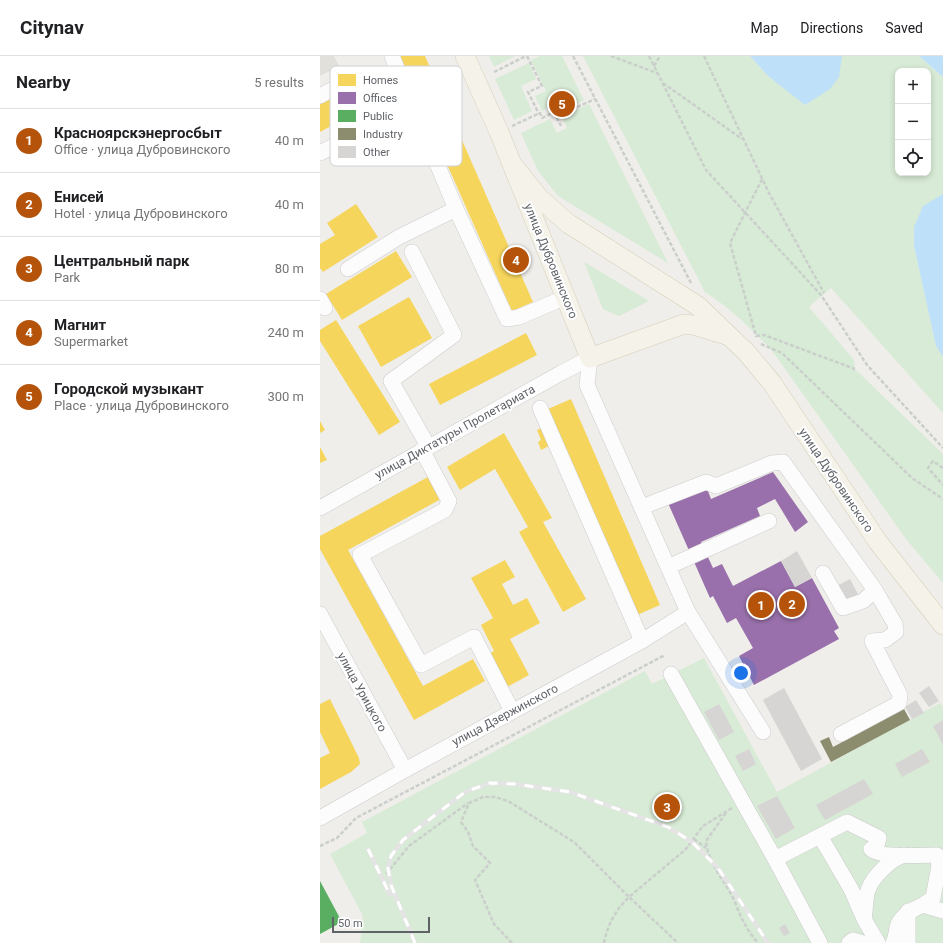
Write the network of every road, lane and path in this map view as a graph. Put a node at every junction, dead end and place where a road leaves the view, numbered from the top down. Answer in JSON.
{"nodes":[{"id":1,"x":392,"y":56,"type":"edge"},
{"id":2,"x":465,"y":56,"type":"edge"},
{"id":3,"x":527,"y":56,"type":"edge"},
{"id":4,"x":573,"y":56,"type":"edge"},
{"id":5,"x":611,"y":56,"type":"edge"},
{"id":6,"x":649,"y":56,"type":"edge"},
{"id":7,"x":660,"y":56,"type":"edge"},
{"id":8,"x":704,"y":56,"type":"edge"},
{"id":9,"x":396,"y":66,"type":"edge"},
{"id":10,"x":654,"y":66,"type":"junction"},
{"id":11,"x":494,"y":72,"type":"dead end"},
{"id":12,"x":658,"y":74,"type":"junction"},
{"id":13,"x":663,"y":83,"type":"junction"},
{"id":14,"x":330,"y":91,"type":"edge"},
{"id":15,"x":320,"y":96,"type":"edge"},
{"id":16,"x":595,"y":99,"type":"junction"},
{"id":17,"x":554,"y":112,"type":"junction"},
{"id":18,"x":538,"y":114,"type":"junction"},
{"id":19,"x":515,"y":125,"type":"dead end"},
{"id":20,"x":561,"y":126,"type":"dead end"},
{"id":21,"x":744,"y":140,"type":"junction"},
{"id":22,"x":330,"y":148,"type":"edge"},
{"id":23,"x":320,"y":153,"type":"edge"},
{"id":24,"x":512,"y":164,"type":"junction"},
{"id":25,"x":438,"y":166,"type":"edge"},
{"id":26,"x":762,"y":179,"type":"junction"},
{"id":27,"x":456,"y":209,"type":"junction"},
{"id":28,"x":746,"y":212,"type":"junction"},
{"id":29,"x":412,"y":252,"type":"dead end"},
{"id":30,"x":348,"y":269,"type":"dead end"},
{"id":31,"x":693,"y":287,"type":"dead end"},
{"id":32,"x":824,"y":293,"type":"dead end"},
{"id":33,"x":566,"y":297,"type":"junction"},
{"id":34,"x":729,"y":336,"type":"junction"},
{"id":35,"x":761,"y":344,"type":"dead end"},
{"id":36,"x":590,"y":358,"type":"junction"},
{"id":37,"x":855,"y":369,"type":"dead end"},
{"id":38,"x":540,"y":408,"type":"dead end"},
{"id":39,"x":425,"y":448,"type":"junction"},
{"id":40,"x":943,"y":448,"type":"edge"},
{"id":41,"x":943,"y":468,"type":"edge"},
{"id":42,"x":943,"y":485,"type":"edge"},
{"id":43,"x":943,"y":499,"type":"edge"},
{"id":44,"x":642,"y":506,"type":"junction"},
{"id":45,"x":320,"y":508,"type":"edge"},
{"id":46,"x":769,"y":521,"type":"dead end"},
{"id":47,"x":668,"y":567,"type":"junction"},
{"id":48,"x":823,"y":573,"type":"dead end"},
{"id":49,"x":875,"y":590,"type":"junction"},
{"id":50,"x":688,"y":612,"type":"junction"},
{"id":51,"x":320,"y":614,"type":"edge"},
{"id":52,"x":943,"y":625,"type":"edge"},
{"id":53,"x":642,"y":641,"type":"junction"},
{"id":54,"x":665,"y":655,"type":"dead end"},
{"id":55,"x":671,"y":674,"type":"dead end"},
{"id":56,"x":512,"y":711,"type":"junction"},
{"id":57,"x":764,"y":732,"type":"dead end"},
{"id":58,"x":841,"y":734,"type":"dead end"},
{"id":59,"x":404,"y":770,"type":"junction"},
{"id":60,"x":743,"y":802,"type":"junction"},
{"id":61,"x":469,"y":803,"type":"junction"},
{"id":62,"x":728,"y":811,"type":"junction"},
{"id":63,"x":320,"y":818,"type":"edge"},
{"id":64,"x":820,"y":836,"type":"junction"},
{"id":65,"x":694,"y":839,"type":"junction"},
{"id":66,"x":320,"y":846,"type":"edge"},
{"id":67,"x":706,"y":848,"type":"junction"},
{"id":68,"x":904,"y":855,"type":"junction"},
{"id":69,"x":775,"y":859,"type":"junction"},
{"id":70,"x":386,"y":874,"type":"dead end"},
{"id":71,"x":629,"y":897,"type":"junction"},
{"id":72,"x":923,"y":905,"type":"junction"},
{"id":73,"x":908,"y":911,"type":"junction"},
{"id":74,"x":943,"y":911,"type":"edge"},
{"id":75,"x":864,"y":919,"type":"junction"},
{"id":76,"x":512,"y":943,"type":"edge"},
{"id":77,"x":604,"y":943,"type":"edge"},
{"id":78,"x":678,"y":943,"type":"edge"},
{"id":79,"x":758,"y":943,"type":"edge"},
{"id":80,"x":820,"y":943,"type":"edge"},
{"id":81,"x":848,"y":943,"type":"edge"},
{"id":82,"x":863,"y":943,"type":"edge"},
{"id":83,"x":878,"y":943,"type":"edge"},
{"id":84,"x":893,"y":943,"type":"edge"},
{"id":85,"x":908,"y":943,"type":"edge"}],
"edges":[{"from":1,"to":9,"type":"street"},
{"from":2,"to":24,"type":"main road","name":"улица Дубровинского"},
{"from":3,"to":11,"type":"path"},
{"from":3,"to":18,"type":"path"},
{"from":4,"to":16,"type":"path"},
{"from":5,"to":12,"type":"path"},
{"from":6,"to":10,"type":"path"},
{"from":7,"to":10,"type":"path"},
{"from":8,"to":21,"type":"path"},
{"from":10,"to":12,"type":"path"},
{"from":12,"to":13,"type":"path"},
{"from":13,"to":21,"type":"path"},
{"from":13,"to":28,"type":"path"},
{"from":14,"to":15,"type":"street"},
{"from":16,"to":17,"type":"path"},
{"from":16,"to":31,"type":"path"},
{"from":17,"to":18,"type":"path"},
{"from":17,"to":20,"type":"path"},
{"from":18,"to":19,"type":"path"},
{"from":21,"to":26,"type":"path"},
{"from":22,"to":23,"type":"street"},
{"from":24,"to":33,"type":"main road","name":"улица Дубровинского"},
{"from":24,"to":34,"type":"main road","name":"улица Дубровинского"},
{"from":25,"to":27,"type":"street"},
{"from":26,"to":28,"type":"path"},
{"from":26,"to":32,"type":"path"},
{"from":27,"to":30,"type":"street"},
{"from":27,"to":33,"type":"street"},
{"from":28,"to":37,"type":"path"},
{"from":28,"to":40,"type":"path"},
{"from":29,"to":39,"type":"street"},
{"from":33,"to":36,"type":"main road","name":"улица Дубровинского"},
{"from":34,"to":36,"type":"main road","name":"улица Дубровинского"},
{"from":34,"to":52,"type":"main road","name":"улица Дубровинского"},
{"from":35,"to":43,"type":"path"},
{"from":36,"to":39,"type":"street","name":"улица Диктатуры Пролетариата"},
{"from":36,"to":44,"type":"street","name":"улица Дубровинского"},
{"from":38,"to":53,"type":"street"},
{"from":39,"to":45,"type":"street","name":"улица Диктатуры Пролетариата"},
{"from":39,"to":56,"type":"street"},
{"from":41,"to":42,"type":"path"},
{"from":44,"to":47,"type":"street","name":"улица Дубровинского"},
{"from":44,"to":49,"type":"street"},
{"from":46,"to":47,"type":"street"},
{"from":47,"to":50,"type":"street","name":"улица Дубровинского"},
{"from":48,"to":49,"type":"street"},
{"from":49,"to":58,"type":"street"},
{"from":50,"to":53,"type":"street","name":"улица Дзержинского"},
{"from":50,"to":57,"type":"street","name":"улица Дубровинского"},
{"from":51,"to":59,"type":"street","name":"улица Урицкого"},
{"from":53,"to":56,"type":"street","name":"улица Дзержинского"},
{"from":54,"to":66,"type":"path"},
{"from":55,"to":60,"type":"street"},
{"from":56,"to":59,"type":"street","name":"улица Дзержинского"},
{"from":59,"to":63,"type":"street","name":"улица Дзержинского"},
{"from":60,"to":62,"type":"path"},
{"from":60,"to":69,"type":"street"},
{"from":61,"to":70,"type":"path"},
{"from":61,"to":71,"type":"path"},
{"from":61,"to":76,"type":"path"},
{"from":62,"to":65,"type":"path"},
{"from":62,"to":67,"type":"path"},
{"from":64,"to":68,"type":"street"},
{"from":64,"to":69,"type":"street"},
{"from":64,"to":75,"type":"street"},
{"from":65,"to":67,"type":"path"},
{"from":65,"to":71,"type":"path"},
{"from":67,"to":79,"type":"path"},
{"from":68,"to":72,"type":"street"},
{"from":68,"to":75,"type":"street"},
{"from":69,"to":80,"type":"street"},
{"from":71,"to":77,"type":"path"},
{"from":71,"to":78,"type":"path"},
{"from":72,"to":73,"type":"street"},
{"from":72,"to":74,"type":"street"},
{"from":73,"to":84,"type":"street"},
{"from":73,"to":85,"type":"street"},
{"from":75,"to":83,"type":"street"},
{"from":81,"to":82,"type":"street"}]}
